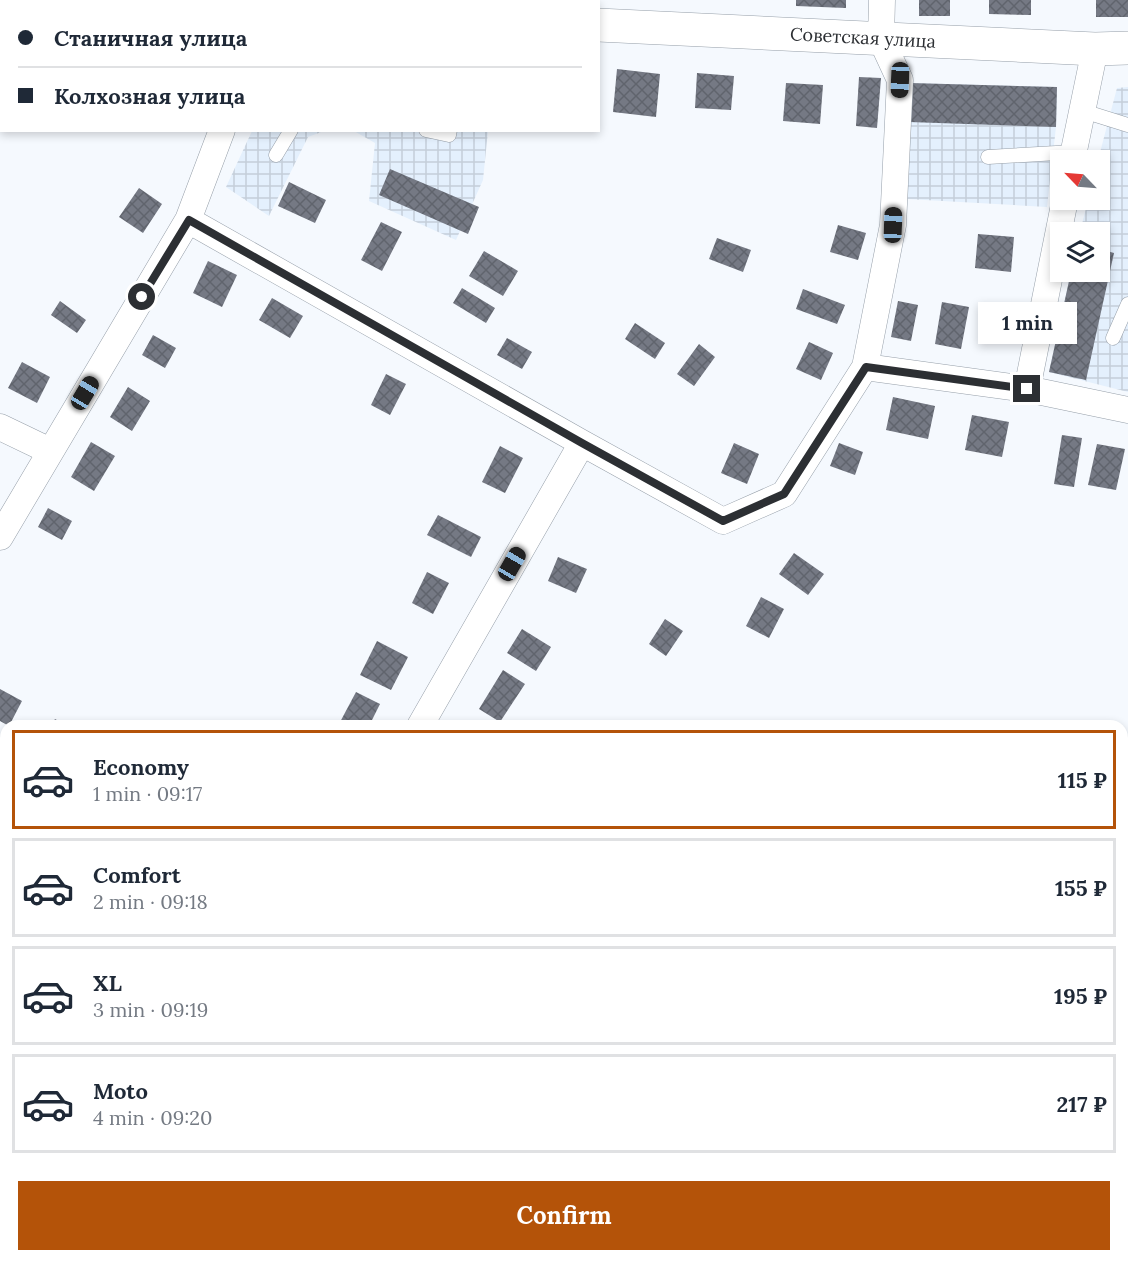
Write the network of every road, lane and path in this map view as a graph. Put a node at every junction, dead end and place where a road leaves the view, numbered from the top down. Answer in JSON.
{"nodes":[{"id":1,"x":882,"y":0,"type":"edge"},
{"id":2,"x":600,"y":26,"type":"edge"},
{"id":3,"x":880,"y":39,"type":"junction"},
{"id":4,"x":1128,"y":48,"type":"edge"},
{"id":5,"x":1095,"y":49,"type":"junction"},
{"id":6,"x":1083,"y":111,"type":"junction"},
{"id":7,"x":1128,"y":125,"type":"edge"},
{"id":8,"x":221,"y":132,"type":"edge"},
{"id":9,"x":290,"y":132,"type":"edge"},
{"id":10,"x":435,"y":132,"type":"edge"},
{"id":11,"x":450,"y":132,"type":"edge"},
{"id":12,"x":1074,"y":150,"type":"edge"},
{"id":13,"x":276,"y":155,"type":"dead end"},
{"id":14,"x":1050,"y":156,"type":"edge"},
{"id":15,"x":988,"y":157,"type":"dead end"},
{"id":16,"x":1063,"y":210,"type":"edge"},
{"id":17,"x":189,"y":220,"type":"junction"},
{"id":18,"x":1128,"y":304,"type":"edge"},
{"id":19,"x":1113,"y":338,"type":"dead end"},
{"id":20,"x":866,"y":367,"type":"junction"},
{"id":21,"x":1027,"y":389,"type":"junction"},
{"id":22,"x":1128,"y":410,"type":"edge"},
{"id":23,"x":0,"y":427,"type":"edge"},
{"id":24,"x":582,"y":443,"type":"junction"},
{"id":25,"x":50,"y":451,"type":"junction"},
{"id":26,"x":0,"y":537,"type":"edge"},
{"id":27,"x":423,"y":720,"type":"edge"}],
"edges":[{"from":1,"to":3,"type":"street"},
{"from":2,"to":3,"type":"street","name":"Советская улица"},
{"from":3,"to":5,"type":"street","name":"Советская улица"},
{"from":3,"to":20,"type":"street"},
{"from":4,"to":5,"type":"street","name":"Советская улица"},
{"from":5,"to":6,"type":"street"},
{"from":6,"to":7,"type":"lane"},
{"from":6,"to":12,"type":"street"},
{"from":8,"to":17,"type":"street"},
{"from":9,"to":13,"type":"lane"},
{"from":10,"to":11,"type":"lane"},
{"from":14,"to":15,"type":"lane"},
{"from":16,"to":21,"type":"street"},
{"from":17,"to":24,"type":"street"},
{"from":17,"to":25,"type":"street"},
{"from":18,"to":19,"type":"lane"},
{"from":20,"to":21,"type":"street"},
{"from":20,"to":24,"type":"street"},
{"from":21,"to":22,"type":"street"},
{"from":23,"to":25,"type":"street"},
{"from":24,"to":27,"type":"street"},
{"from":25,"to":26,"type":"street"}]}
